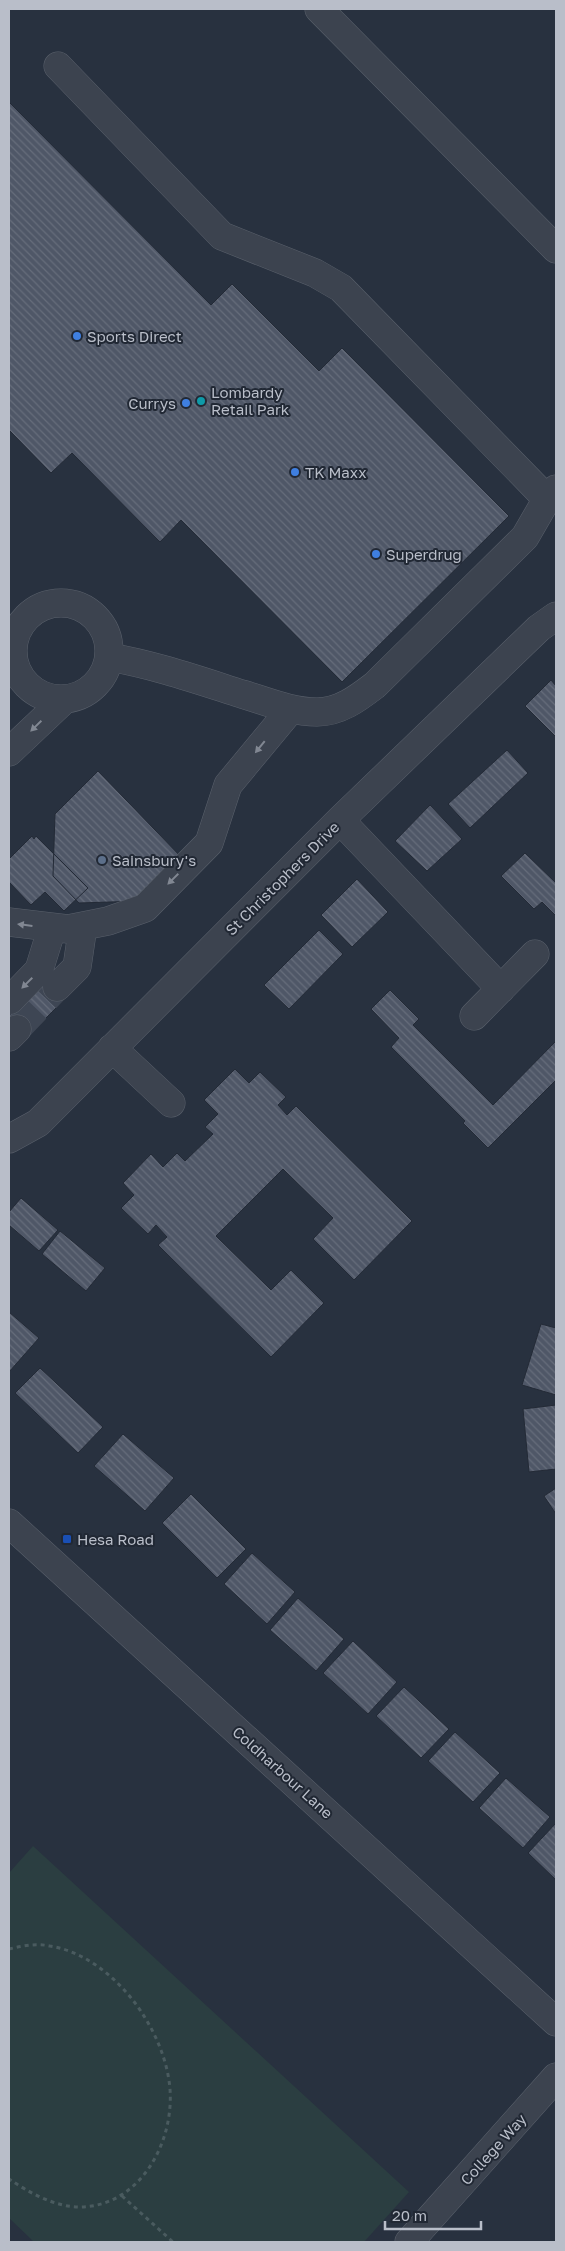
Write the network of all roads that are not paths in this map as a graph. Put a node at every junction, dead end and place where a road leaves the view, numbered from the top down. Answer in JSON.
{"nodes":[{"id":1,"x":319,"y":9,"type":"edge"},
{"id":2,"x":58,"y":66,"type":"dead end"},
{"id":3,"x":556,"y":249,"type":"edge"},
{"id":4,"x":552,"y":494,"type":"edge"},
{"id":5,"x":17,"y":614,"type":"edge"},
{"id":6,"x":556,"y":616,"type":"edge"},
{"id":7,"x":109,"y":657,"type":"junction"},
{"id":8,"x":11,"y":668,"type":"edge"},
{"id":9,"x":64,"y":700,"type":"junction"},
{"id":10,"x":291,"y":709,"type":"junction"},
{"id":11,"x":9,"y":752,"type":"edge"},
{"id":12,"x":340,"y":820,"type":"junction"},
{"id":13,"x":9,"y":922,"type":"edge"},
{"id":14,"x":83,"y":926,"type":"junction"},
{"id":15,"x":52,"y":928,"type":"junction"},
{"id":16,"x":535,"y":954,"type":"dead end"},
{"id":17,"x":57,"y":987,"type":"tunnel mouth"},
{"id":18,"x":500,"y":989,"type":"junction"},
{"id":19,"x":9,"y":998,"type":"edge"},
{"id":20,"x":474,"y":1016,"type":"dead end"},
{"id":21,"x":112,"y":1048,"type":"junction"},
{"id":22,"x":171,"y":1103,"type":"dead end"},
{"id":23,"x":9,"y":1139,"type":"edge"},
{"id":24,"x":11,"y":1530,"type":"edge"},
{"id":25,"x":556,"y":2022,"type":"edge"},
{"id":26,"x":556,"y":2077,"type":"edge"},
{"id":27,"x":409,"y":2242,"type":"edge"}],
"edges":[{"from":1,"to":3,"type":"street"},
{"from":2,"to":4,"type":"street"},
{"from":4,"to":10,"type":"street"},
{"from":5,"to":7,"type":"street"},
{"from":5,"to":8,"type":"street"},
{"from":6,"to":12,"type":"street","name":"St Christophers Drive"},
{"from":7,"to":9,"type":"street"},
{"from":7,"to":10,"type":"street"},
{"from":8,"to":9,"type":"street"},
{"from":9,"to":11,"type":"street","one_way":true},
{"from":10,"to":14,"type":"street","one_way":true},
{"from":12,"to":18,"type":"street"},
{"from":12,"to":21,"type":"street","name":"St Christophers Drive"},
{"from":15,"to":13,"type":"street","one_way":true},
{"from":14,"to":15,"type":"street"},
{"from":14,"to":17,"type":"street"},
{"from":15,"to":19,"type":"street","one_way":true},
{"from":16,"to":18,"type":"street"},
{"from":18,"to":20,"type":"street"},
{"from":21,"to":22,"type":"street"},
{"from":21,"to":23,"type":"street","name":"St Christophers Drive"},
{"from":24,"to":25,"type":"street","name":"Coldharbour Lane"},
{"from":26,"to":27,"type":"street","name":"College Way"}]}
